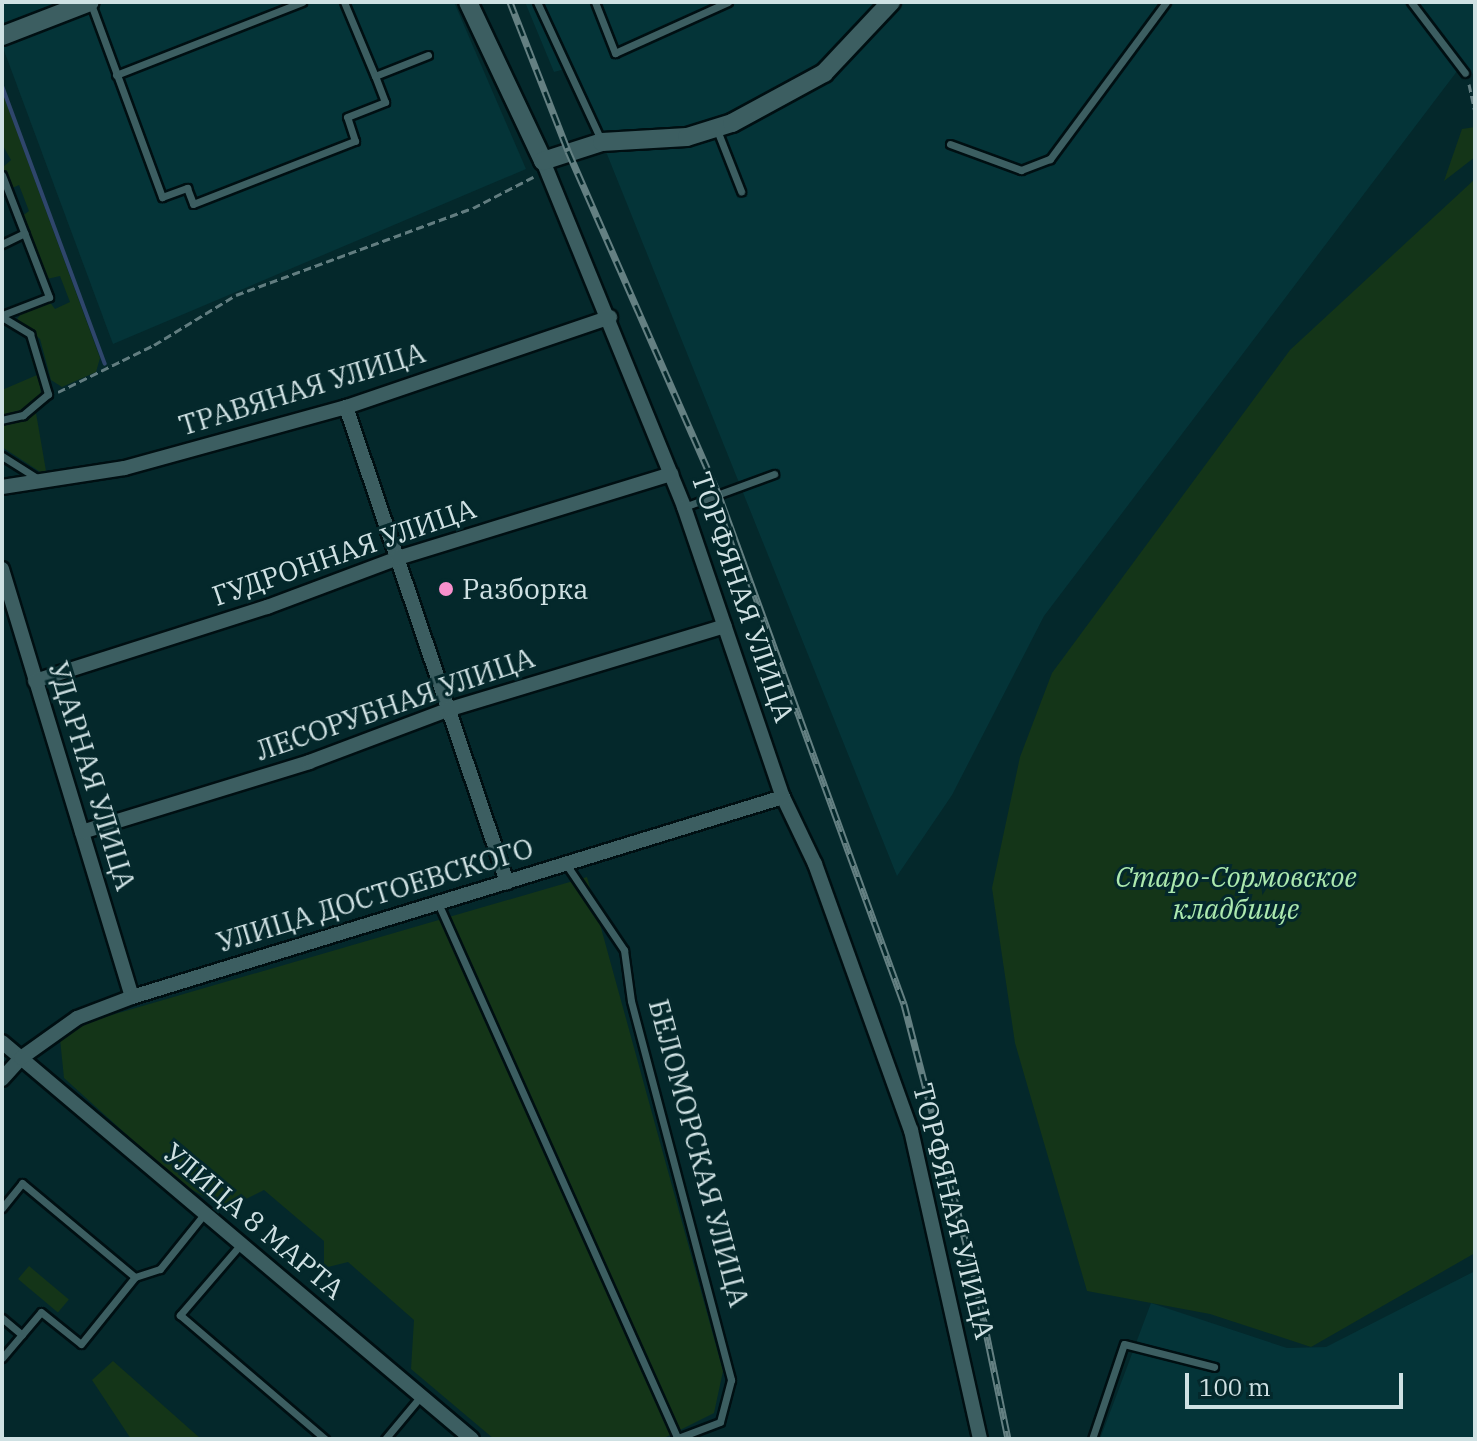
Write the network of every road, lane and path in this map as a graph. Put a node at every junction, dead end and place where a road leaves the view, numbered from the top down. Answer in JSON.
{"nodes":[{"id":1,"x":90,"y":2,"type":"edge"},
{"id":2,"x":302,"y":2,"type":"edge"},
{"id":3,"x":344,"y":2,"type":"edge"},
{"id":4,"x":468,"y":2,"type":"edge"},
{"id":5,"x":537,"y":2,"type":"edge"},
{"id":6,"x":595,"y":2,"type":"edge"},
{"id":7,"x":728,"y":2,"type":"edge"},
{"id":8,"x":891,"y":2,"type":"edge"},
{"id":9,"x":1166,"y":2,"type":"edge"},
{"id":10,"x":1411,"y":2,"type":"edge"},
{"id":11,"x":2,"y":36,"type":"edge"},
{"id":12,"x":428,"y":55,"type":"dead end"},
{"id":13,"x":1465,"y":73,"type":"joint"},
{"id":14,"x":116,"y":75,"type":"junction"},
{"id":15,"x":375,"y":76,"type":"junction"},
{"id":16,"x":1475,"y":112,"type":"edge"},
{"id":17,"x":716,"y":128,"type":"junction"},
{"id":18,"x":602,"y":142,"type":"junction"},
{"id":19,"x":950,"y":144,"type":"dead end"},
{"id":20,"x":545,"y":166,"type":"junction"},
{"id":21,"x":2,"y":175,"type":"edge"},
{"id":22,"x":741,"y":191,"type":"dead end"},
{"id":23,"x":25,"y":233,"type":"junction"},
{"id":24,"x":2,"y":244,"type":"edge"},
{"id":25,"x":2,"y":316,"type":"edge"},
{"id":26,"x":610,"y":317,"type":"junction"},
{"id":27,"x":48,"y":394,"type":"junction"},
{"id":28,"x":346,"y":407,"type":"junction"},
{"id":29,"x":2,"y":420,"type":"edge"},
{"id":30,"x":2,"y":456,"type":"edge"},
{"id":31,"x":671,"y":474,"type":"junction"},
{"id":32,"x":774,"y":474,"type":"dead end"},
{"id":33,"x":42,"y":480,"type":"junction"},
{"id":34,"x":2,"y":487,"type":"edge"},
{"id":35,"x":684,"y":507,"type":"junction"},
{"id":36,"x":398,"y":558,"type":"junction"},
{"id":37,"x":2,"y":569,"type":"edge"},
{"id":38,"x":725,"y":626,"type":"junction"},
{"id":39,"x":35,"y":681,"type":"junction"},
{"id":40,"x":447,"y":710,"type":"junction"},
{"id":41,"x":783,"y":797,"type":"junction"},
{"id":42,"x":82,"y":832,"type":"junction"},
{"id":43,"x":566,"y":864,"type":"junction"},
{"id":44,"x":507,"y":882,"type":"junction"},
{"id":45,"x":438,"y":903,"type":"junction"},
{"id":46,"x":132,"y":997,"type":"junction"},
{"id":47,"x":2,"y":1042,"type":"edge"},
{"id":48,"x":21,"y":1058,"type":"junction"},
{"id":49,"x":2,"y":1079,"type":"edge"},
{"id":50,"x":2,"y":1208,"type":"edge"},
{"id":51,"x":205,"y":1213,"type":"junction"},
{"id":52,"x":241,"y":1244,"type":"junction"},
{"id":53,"x":135,"y":1277,"type":"junction"},
{"id":54,"x":2,"y":1318,"type":"edge"},
{"id":55,"x":22,"y":1335,"type":"junction"},
{"id":56,"x":2,"y":1358,"type":"edge"},
{"id":57,"x":1214,"y":1367,"type":"dead end"},
{"id":58,"x":421,"y":1396,"type":"junction"},
{"id":59,"x":676,"y":1438,"type":"edge"},
{"id":60,"x":325,"y":1439,"type":"edge"},
{"id":61,"x":385,"y":1439,"type":"edge"},
{"id":62,"x":472,"y":1439,"type":"edge"},
{"id":63,"x":980,"y":1439,"type":"edge"},
{"id":64,"x":1092,"y":1439,"type":"edge"}],
"edges":[{"from":1,"to":11,"type":"street"},
{"from":1,"to":14,"type":"lane"},
{"from":2,"to":14,"type":"lane"},
{"from":3,"to":15,"type":"lane"},
{"from":4,"to":20,"type":"street"},
{"from":5,"to":18,"type":"lane"},
{"from":6,"to":7,"type":"lane"},
{"from":8,"to":17,"type":"street"},
{"from":9,"to":19,"type":"lane"},
{"from":10,"to":13,"type":"lane"},
{"from":12,"to":15,"type":"lane"},
{"from":13,"to":16,"type":"path"},
{"from":14,"to":15,"type":"lane"},
{"from":17,"to":18,"type":"street"},
{"from":17,"to":22,"type":"lane"},
{"from":18,"to":20,"type":"street"},
{"from":20,"to":26,"type":"street","name":"ТОРФЯНАЯ УЛИЦА"},
{"from":20,"to":27,"type":"path"},
{"from":21,"to":23,"type":"lane"},
{"from":23,"to":24,"type":"lane"},
{"from":23,"to":25,"type":"lane"},
{"from":25,"to":27,"type":"lane"},
{"from":26,"to":28,"type":"street","name":"ТРАВЯНАЯ УЛИЦА"},
{"from":26,"to":31,"type":"street","name":"ТОРФЯНАЯ УЛИЦА"},
{"from":27,"to":29,"type":"lane"},
{"from":28,"to":33,"type":"street","name":"ТРАВЯНАЯ УЛИЦА"},
{"from":28,"to":36,"type":"street"},
{"from":30,"to":33,"type":"lane"},
{"from":31,"to":35,"type":"street","name":"ТОРФЯНАЯ УЛИЦА"},
{"from":31,"to":36,"type":"street","name":"ГУДРОННАЯ УЛИЦА"},
{"from":32,"to":35,"type":"lane"},
{"from":33,"to":34,"type":"street","name":"ТРАВЯНАЯ УЛИЦА"},
{"from":35,"to":38,"type":"street","name":"ТОРФЯНАЯ УЛИЦА"},
{"from":36,"to":39,"type":"street","name":"ГУДРОННАЯ УЛИЦА"},
{"from":36,"to":40,"type":"street"},
{"from":37,"to":39,"type":"street","name":"УДАРНАЯ УЛИЦА"},
{"from":38,"to":40,"type":"street","name":"ЛЕСОРУБНАЯ УЛИЦА"},
{"from":38,"to":41,"type":"street","name":"ТОРФЯНАЯ УЛИЦА"},
{"from":39,"to":42,"type":"street","name":"УДАРНАЯ УЛИЦА"},
{"from":40,"to":42,"type":"street","name":"ЛЕСОРУБНАЯ УЛИЦА"},
{"from":40,"to":44,"type":"street"},
{"from":41,"to":43,"type":"street","name":"УЛИЦА ДОСТОЕВСКОГО"},
{"from":41,"to":63,"type":"street","name":"ТОРФЯНАЯ УЛИЦА"},
{"from":42,"to":46,"type":"street","name":"УДАРНАЯ УЛИЦА"},
{"from":43,"to":44,"type":"street","name":"УЛИЦА ДОСТОЕВСКОГО"},
{"from":43,"to":59,"type":"lane","name":"БЕЛОМОРСКАЯ УЛИЦА"},
{"from":44,"to":45,"type":"street","name":"УЛИЦА ДОСТОЕВСКОГО"},
{"from":45,"to":46,"type":"street","name":"УЛИЦА ДОСТОЕВСКОГО"},
{"from":45,"to":59,"type":"lane"},
{"from":46,"to":48,"type":"street","name":"УЛИЦА ДОСТОЕВСКОГО"},
{"from":47,"to":48,"type":"street","name":"УЛИЦА 8 МАРТА"},
{"from":48,"to":49,"type":"street","name":"УЛИЦА ДОСТОЕВСКОГО"},
{"from":48,"to":51,"type":"street","name":"УЛИЦА 8 МАРТА"},
{"from":50,"to":53,"type":"lane"},
{"from":51,"to":52,"type":"street","name":"УЛИЦА 8 МАРТА"},
{"from":51,"to":53,"type":"lane"},
{"from":52,"to":58,"type":"street","name":"УЛИЦА 8 МАРТА"},
{"from":52,"to":60,"type":"lane"},
{"from":53,"to":55,"type":"lane"},
{"from":54,"to":55,"type":"lane"},
{"from":55,"to":56,"type":"lane"},
{"from":57,"to":64,"type":"lane"},
{"from":58,"to":61,"type":"lane"},
{"from":58,"to":62,"type":"street","name":"УЛИЦА 8 МАРТА"}]}
